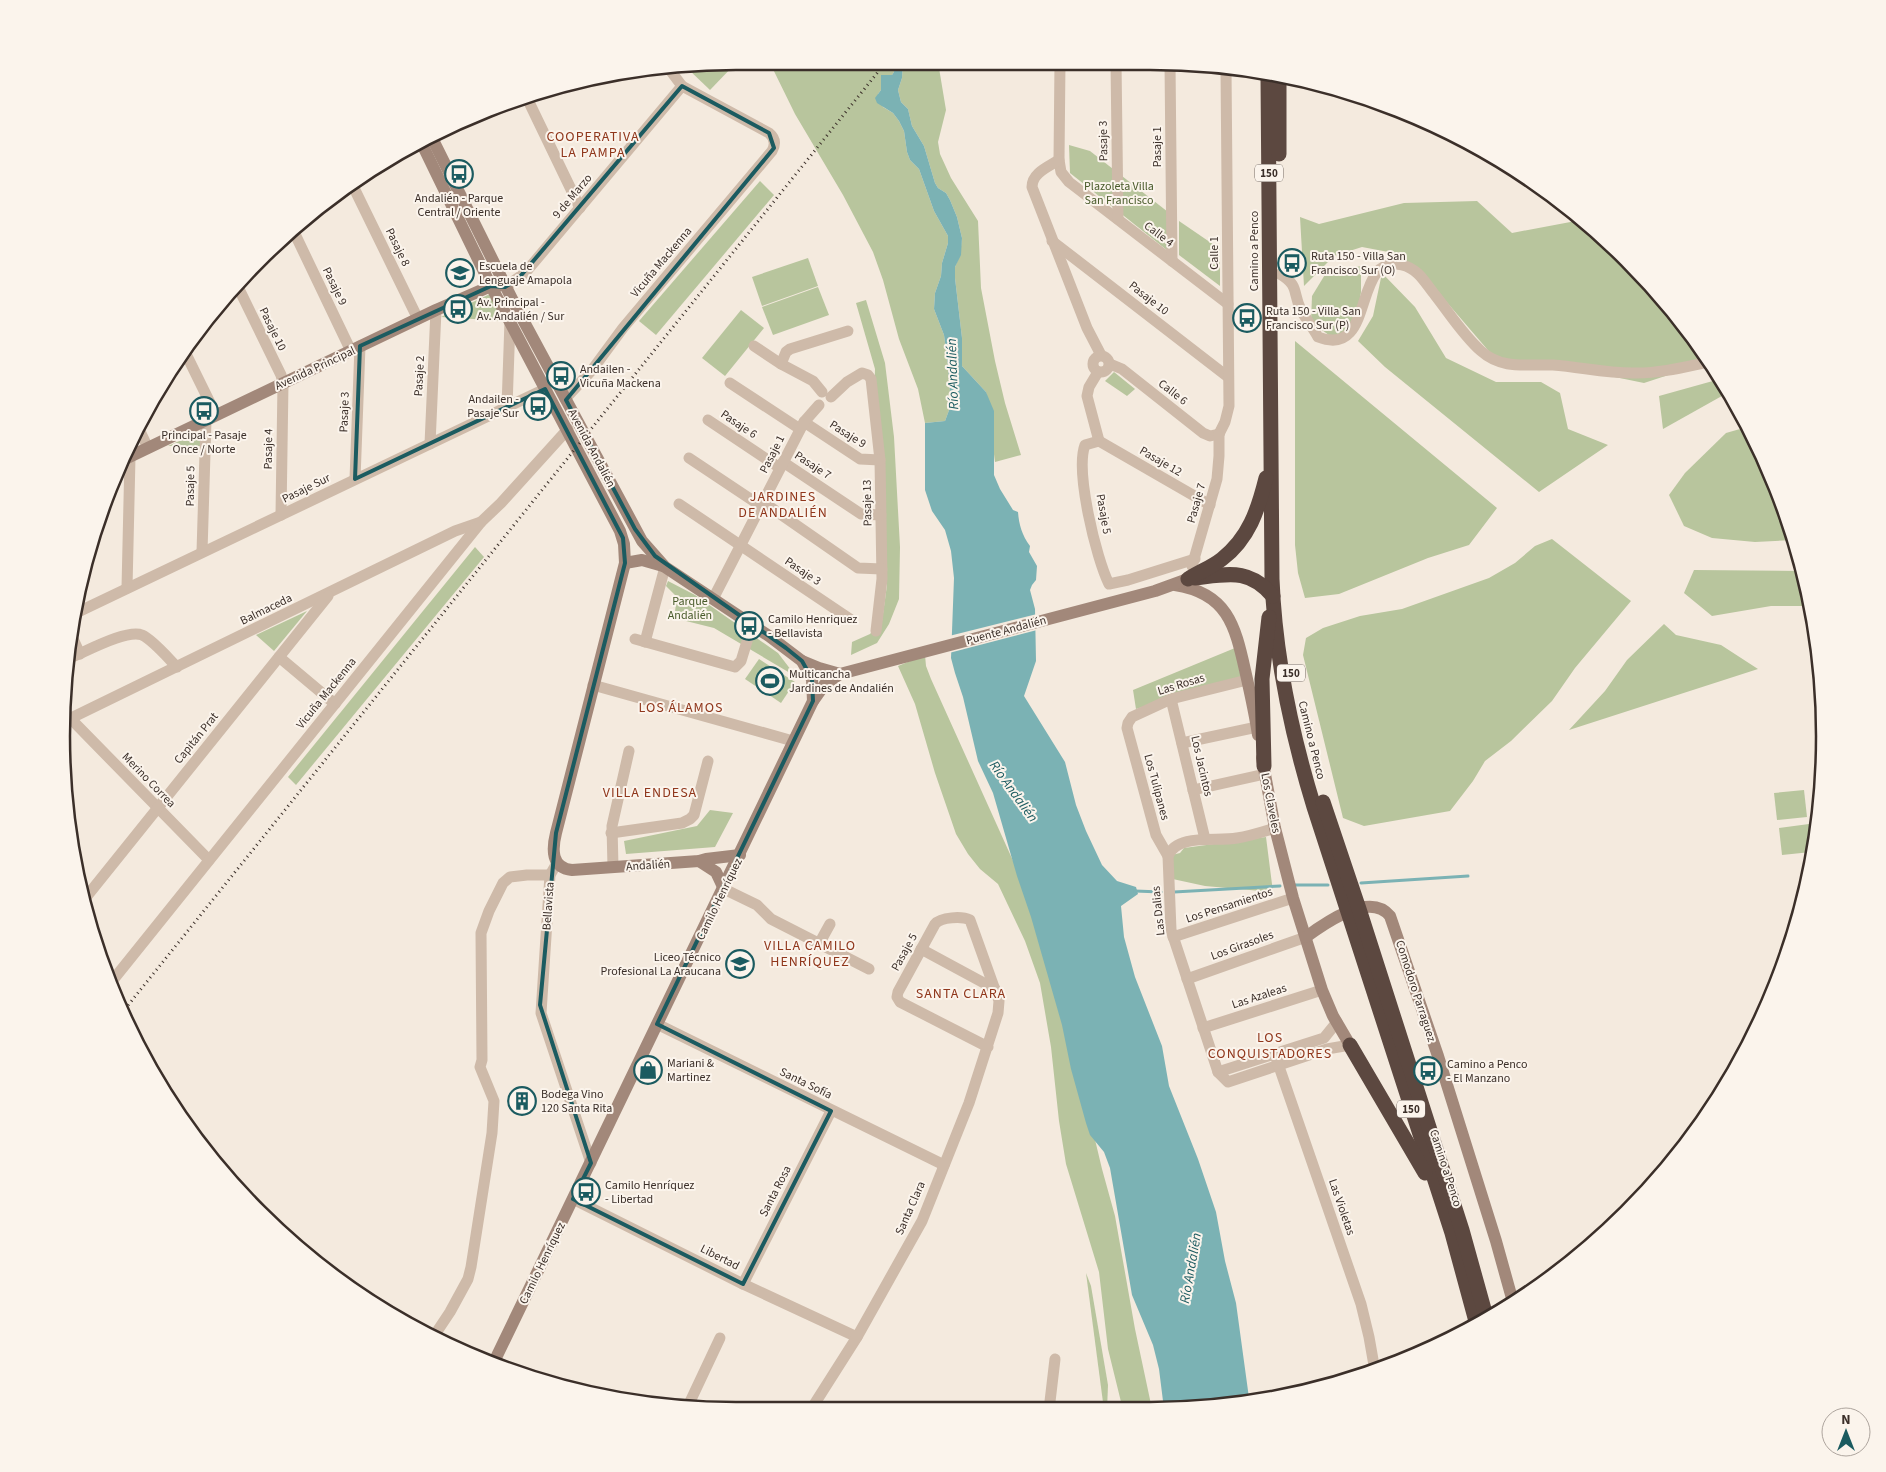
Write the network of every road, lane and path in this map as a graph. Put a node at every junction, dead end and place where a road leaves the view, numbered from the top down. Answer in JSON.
{"nodes":[{"id":1,"x":1060,"y":70,"type":"edge"},
{"id":2,"x":1116,"y":70,"type":"edge"},
{"id":3,"x":1170,"y":70,"type":"edge"},
{"id":4,"x":672,"y":73,"type":"edge"},
{"id":5,"x":1226,"y":75,"type":"edge"},
{"id":6,"x":1268,"y":81,"type":"edge"},
{"id":7,"x":1279,"y":83,"type":"edge"},
{"id":8,"x":682,"y":86,"type":"junction"},
{"id":9,"x":529,"y":103,"type":"edge"},
{"id":10,"x":434,"y":143,"type":"edge"},
{"id":11,"x":424,"y":148,"type":"edge"},
{"id":12,"x":1059,"y":160,"type":"junction"},
{"id":13,"x":356,"y":190,"type":"edge"},
{"id":14,"x":580,"y":208,"type":"junction"},
{"id":15,"x":1118,"y":220,"type":"junction"},
{"id":16,"x":296,"y":236,"type":"edge"},
{"id":17,"x":1052,"y":240,"type":"junction"},
{"id":18,"x":1172,"y":261,"type":"junction"},
{"id":19,"x":1280,"y":274,"type":"junction"},
{"id":20,"x":491,"y":286,"type":"junction"},
{"id":21,"x":505,"y":287,"type":"junction"},
{"id":22,"x":240,"y":292,"type":"edge"},
{"id":23,"x":1228,"y":304,"type":"junction"},
{"id":24,"x":436,"y":310,"type":"junction"},
{"id":25,"x":418,"y":319,"type":"junction"},
{"id":26,"x":510,"y":321,"type":"junction"},
{"id":27,"x":848,"y":331,"type":"dead end"},
{"id":28,"x":754,"y":346,"type":"dead end"},
{"id":29,"x":356,"y":348,"type":"junction"},
{"id":30,"x":1101,"y":356,"type":"junction"},
{"id":31,"x":188,"y":358,"type":"edge"},
{"id":32,"x":1702,"y":363,"type":"edge"},
{"id":33,"x":781,"y":364,"type":"junction"},
{"id":34,"x":1110,"y":364,"type":"junction"},
{"id":35,"x":1098,"y":372,"type":"junction"},
{"id":36,"x":1228,"y":377,"type":"junction"},
{"id":37,"x":282,"y":383,"type":"junction"},
{"id":38,"x":730,"y":383,"type":"dead end"},
{"id":39,"x":545,"y":388,"type":"junction"},
{"id":40,"x":826,"y":394,"type":"junction"},
{"id":41,"x":565,"y":399,"type":"junction"},
{"id":42,"x":507,"y":407,"type":"junction"},
{"id":43,"x":210,"y":418,"type":"junction"},
{"id":44,"x":708,"y":420,"type":"dead end"},
{"id":45,"x":802,"y":426,"type":"junction"},
{"id":46,"x":568,"y":429,"type":"junction"},
{"id":47,"x":1219,"y":434,"type":"junction"},
{"id":48,"x":142,"y":435,"type":"edge"},
{"id":49,"x":1099,"y":441,"type":"junction"},
{"id":50,"x":430,"y":444,"type":"junction"},
{"id":51,"x":148,"y":448,"type":"junction"},
{"id":52,"x":132,"y":456,"type":"edge"},
{"id":53,"x":1271,"y":457,"type":"junction"},
{"id":54,"x":689,"y":458,"type":"dead end"},
{"id":55,"x":880,"y":460,"type":"junction"},
{"id":56,"x":782,"y":465,"type":"junction"},
{"id":57,"x":128,"y":466,"type":"edge"},
{"id":58,"x":355,"y":479,"type":"junction"},
{"id":59,"x":679,"y":504,"type":"dead end"},
{"id":60,"x":762,"y":504,"type":"junction"},
{"id":61,"x":1210,"y":505,"type":"junction"},
{"id":62,"x":281,"y":515,"type":"junction"},
{"id":63,"x":880,"y":515,"type":"junction"},
{"id":64,"x":481,"y":522,"type":"junction"},
{"id":65,"x":740,"y":545,"type":"junction"},
{"id":66,"x":202,"y":552,"type":"junction"},
{"id":67,"x":1195,"y":559,"type":"junction"},
{"id":68,"x":625,"y":563,"type":"junction"},
{"id":69,"x":665,"y":567,"type":"junction"},
{"id":70,"x":882,"y":569,"type":"junction"},
{"id":71,"x":1182,"y":582,"type":"junction"},
{"id":72,"x":127,"y":588,"type":"junction"},
{"id":73,"x":330,"y":593,"type":"junction"},
{"id":74,"x":1273,"y":596,"type":"junction"},
{"id":75,"x":713,"y":599,"type":"junction"},
{"id":76,"x":82,"y":610,"type":"edge"},
{"id":77,"x":850,"y":619,"type":"dead end"},
{"id":78,"x":752,"y":625,"type":"junction"},
{"id":79,"x":876,"y":631,"type":"dead end"},
{"id":80,"x":76,"y":656,"type":"edge"},
{"id":81,"x":279,"y":657,"type":"junction"},
{"id":82,"x":802,"y":661,"type":"junction"},
{"id":83,"x":178,"y":667,"type":"junction"},
{"id":84,"x":858,"y":669,"type":"joint"},
{"id":85,"x":840,"y":674,"type":"junction"},
{"id":86,"x":1247,"y":680,"type":"junction"},
{"id":87,"x":594,"y":685,"type":"junction"},
{"id":88,"x":1171,"y":699,"type":"junction"},
{"id":89,"x":813,"y":701,"type":"junction"},
{"id":90,"x":335,"y":704,"type":"junction"},
{"id":91,"x":70,"y":718,"type":"edge"},
{"id":92,"x":1128,"y":723,"type":"joint"},
{"id":93,"x":70,"y":724,"type":"edge"},
{"id":94,"x":1257,"y":727,"type":"junction"},
{"id":95,"x":793,"y":741,"type":"junction"},
{"id":96,"x":1182,"y":743,"type":"junction"},
{"id":97,"x":629,"y":751,"type":"dead end"},
{"id":98,"x":708,"y":761,"type":"dead end"},
{"id":99,"x":1265,"y":770,"type":"junction"},
{"id":100,"x":1193,"y":790,"type":"junction"},
{"id":101,"x":157,"y":808,"type":"junction"},
{"id":102,"x":1275,"y":828,"type":"junction"},
{"id":103,"x":611,"y":833,"type":"junction"},
{"id":104,"x":1205,"y":839,"type":"junction"},
{"id":105,"x":740,"y":855,"type":"junction"},
{"id":106,"x":1168,"y":856,"type":"junction"},
{"id":107,"x":209,"y":860,"type":"junction"},
{"id":108,"x":699,"y":862,"type":"junction"},
{"id":109,"x":557,"y":863,"type":"junction"},
{"id":110,"x":613,"y":867,"type":"junction"},
{"id":111,"x":550,"y":875,"type":"junction"},
{"id":112,"x":724,"y":889,"type":"junction"},
{"id":113,"x":89,"y":893,"type":"edge"},
{"id":114,"x":1293,"y":898,"type":"junction"},
{"id":115,"x":1354,"y":910,"type":"junction"},
{"id":116,"x":830,"y":924,"type":"dead end"},
{"id":117,"x":1173,"y":937,"type":"junction"},
{"id":118,"x":1306,"y":937,"type":"junction"},
{"id":119,"x":819,"y":944,"type":"junction"},
{"id":120,"x":921,"y":949,"type":"junction"},
{"id":121,"x":869,"y":969,"type":"dead end"},
{"id":122,"x":115,"y":977,"type":"edge"},
{"id":123,"x":1187,"y":979,"type":"junction"},
{"id":124,"x":995,"y":989,"type":"junction"},
{"id":125,"x":1322,"y":990,"type":"junction"},
{"id":126,"x":1337,"y":1022,"type":"junction"},
{"id":127,"x":657,"y":1024,"type":"junction"},
{"id":128,"x":1203,"y":1028,"type":"junction"},
{"id":129,"x":1350,"y":1044,"type":"junction"},
{"id":130,"x":988,"y":1047,"type":"junction"},
{"id":131,"x":1277,"y":1060,"type":"junction"},
{"id":132,"x":832,"y":1110,"type":"junction"},
{"id":133,"x":591,"y":1163,"type":"junction"},
{"id":134,"x":944,"y":1165,"type":"junction"},
{"id":135,"x":573,"y":1199,"type":"junction"},
{"id":136,"x":1443,"y":1209,"type":"junction"},
{"id":137,"x":1471,"y":1256,"type":"junction"},
{"id":138,"x":743,"y":1284,"type":"junction"},
{"id":139,"x":1511,"y":1296,"type":"edge"},
{"id":140,"x":1493,"y":1307,"type":"edge"},
{"id":141,"x":1485,"y":1312,"type":"edge"},
{"id":142,"x":1475,"y":1317,"type":"edge"},
{"id":143,"x":437,"y":1331,"type":"edge"},
{"id":144,"x":857,"y":1336,"type":"junction"},
{"id":145,"x":720,"y":1338,"type":"dead end"},
{"id":146,"x":496,"y":1357,"type":"edge"},
{"id":147,"x":1055,"y":1360,"type":"dead end"},
{"id":148,"x":1373,"y":1364,"type":"edge"},
{"id":149,"x":690,"y":1401,"type":"edge"},
{"id":150,"x":815,"y":1402,"type":"edge"},
{"id":151,"x":1049,"y":1402,"type":"edge"}],
"edges":[{"from":1,"to":12,"type":"street"},
{"from":2,"to":15,"type":"street","name":"Pasaje 3"},
{"from":3,"to":18,"type":"street","name":"Pasaje 1"},
{"from":4,"to":8,"type":"street"},
{"from":5,"to":23,"type":"street","name":"Calle 1"},
{"from":6,"to":53,"type":"highway","name":"Camino a Penco","number":"150"},
{"from":7,"to":19,"type":"highway","name":"Camino a Penco","number":"150"},
{"from":8,"to":14,"type":"street","name":"9 de Marzo"},
{"from":8,"to":41,"type":"street","name":"Vicuña Mackenna"},
{"from":9,"to":14,"type":"street"},
{"from":10,"to":21,"type":"main road","name":"Avenida Andalién"},
{"from":11,"to":20,"type":"main road","name":"Avenida Andalién"},
{"from":12,"to":15,"type":"street","name":"Calle 4"},
{"from":12,"to":17,"type":"street"},
{"from":13,"to":25,"type":"street","name":"Pasaje 8"},
{"from":14,"to":21,"type":"street","name":"9 de Marzo"},
{"from":15,"to":18,"type":"street","name":"Calle 4"},
{"from":16,"to":29,"type":"street","name":"Pasaje 9"},
{"from":17,"to":30,"type":"street"},
{"from":17,"to":36,"type":"street","name":"Pasaje 10"},
{"from":18,"to":23,"type":"street","name":"Calle 4"},
{"from":19,"to":32,"type":"street"},
{"from":19,"to":115,"type":"highway","name":"Camino a Penco","number":"150"},
{"from":20,"to":21,"type":"main road","name":"Avenida Principal"},
{"from":20,"to":24,"type":"main road","name":"Avenida Principal"},
{"from":20,"to":26,"type":"main road","name":"Avenida Andalién"},
{"from":21,"to":41,"type":"main road","name":"Avenida Andalién"},
{"from":22,"to":37,"type":"street","name":"Pasaje 10"},
{"from":23,"to":36,"type":"street","name":"Calle 1"},
{"from":24,"to":25,"type":"main road","name":"Avenida Principal"},
{"from":24,"to":50,"type":"street","name":"Pasaje 2"},
{"from":25,"to":29,"type":"main road","name":"Avenida Principal"},
{"from":26,"to":39,"type":"main road","name":"Avenida Andalién"},
{"from":26,"to":42,"type":"street"},
{"from":27,"to":33,"type":"street"},
{"from":28,"to":33,"type":"street"},
{"from":29,"to":37,"type":"main road","name":"Avenida Principal"},
{"from":29,"to":58,"type":"street","name":"Pasaje 3"},
{"from":30,"to":34,"type":"street","name":"Calle 6"},
{"from":30,"to":35,"type":"street"},
{"from":31,"to":43,"type":"street"},
{"from":33,"to":40,"type":"street"},
{"from":34,"to":35,"type":"street"},
{"from":34,"to":47,"type":"street","name":"Calle 6"},
{"from":35,"to":49,"type":"street"},
{"from":36,"to":47,"type":"street","name":"Calle 1"},
{"from":37,"to":43,"type":"main road","name":"Avenida Principal"},
{"from":37,"to":62,"type":"street","name":"Pasaje 4"},
{"from":38,"to":45,"type":"street"},
{"from":39,"to":42,"type":"street","name":"Pasaje Sur"},
{"from":39,"to":46,"type":"main road","name":"Avenida Andalién"},
{"from":40,"to":45,"type":"street","name":"Pasaje 1"},
{"from":40,"to":55,"type":"street","name":"Pasaje 13"},
{"from":41,"to":69,"type":"main road","name":"Avenida Andalién"},
{"from":42,"to":50,"type":"street","name":"Pasaje Sur"},
{"from":43,"to":51,"type":"main road","name":"Avenida Principal"},
{"from":43,"to":66,"type":"street","name":"Pasaje 5"},
{"from":44,"to":56,"type":"street","name":"Pasaje 6"},
{"from":45,"to":55,"type":"street","name":"Pasaje 9"},
{"from":45,"to":56,"type":"street","name":"Pasaje 1"},
{"from":46,"to":64,"type":"street","name":"Vicuña Mackenna"},
{"from":46,"to":68,"type":"main road","name":"Avenida Andalién"},
{"from":47,"to":61,"type":"street","name":"Pasaje 7"},
{"from":48,"to":51,"type":"street"},
{"from":49,"to":61,"type":"street","name":"Pasaje 12"},
{"from":49,"to":67,"type":"street","name":"Pasaje 5"},
{"from":50,"to":58,"type":"street","name":"Pasaje Sur"},
{"from":51,"to":52,"type":"main road","name":"Avenida Principal"},
{"from":53,"to":71,"type":"highway"},
{"from":53,"to":74,"type":"highway","name":"Camino a Penco","number":"150"},
{"from":54,"to":60,"type":"street"},
{"from":55,"to":63,"type":"street","name":"Pasaje 13"},
{"from":56,"to":60,"type":"street","name":"Pasaje 1"},
{"from":56,"to":63,"type":"street","name":"Pasaje 7"},
{"from":57,"to":72,"type":"street"},
{"from":58,"to":62,"type":"street","name":"Pasaje Sur"},
{"from":59,"to":65,"type":"street"},
{"from":60,"to":65,"type":"street","name":"Pasaje 1"},
{"from":60,"to":70,"type":"street"},
{"from":61,"to":67,"type":"street","name":"Pasaje 7"},
{"from":62,"to":66,"type":"street","name":"Pasaje Sur"},
{"from":63,"to":70,"type":"street","name":"Pasaje 13"},
{"from":64,"to":73,"type":"street","name":"Balmaceda"},
{"from":64,"to":90,"type":"street","name":"Vicuña Mackenna"},
{"from":65,"to":75,"type":"street","name":"Pasaje 1"},
{"from":65,"to":77,"type":"street","name":"Pasaje 3"},
{"from":66,"to":72,"type":"street","name":"Pasaje Sur"},
{"from":67,"to":71,"type":"street","name":"Pasaje 7"},
{"from":68,"to":69,"type":"main road"},
{"from":68,"to":87,"type":"main road"},
{"from":69,"to":75,"type":"main road","name":"Avenida Andalién"},
{"from":69,"to":78,"type":"street"},
{"from":70,"to":79,"type":"street","name":"Pasaje 13"},
{"from":71,"to":74,"type":"highway"},
{"from":71,"to":84,"type":"main road","name":"Puente Andalién"},
{"from":71,"to":86,"type":"main road","name":"Los Claveles"},
{"from":72,"to":76,"type":"street","name":"Pasaje Sur"},
{"from":73,"to":81,"type":"street","name":"Capitán Prat"},
{"from":73,"to":83,"type":"street","name":"Balmaceda"},
{"from":74,"to":99,"type":"highway"},
{"from":74,"to":115,"type":"highway","name":"Camino a Penco","number":"150"},
{"from":75,"to":78,"type":"main road","name":"Avenida Andalién"},
{"from":78,"to":82,"type":"main road","name":"Avenida Andalién"},
{"from":80,"to":83,"type":"street"},
{"from":81,"to":90,"type":"street"},
{"from":81,"to":101,"type":"street","name":"Capitán Prat"},
{"from":82,"to":85,"type":"main road"},
{"from":82,"to":89,"type":"main road","name":"Avenida Andalién"},
{"from":83,"to":91,"type":"street","name":"Balmaceda"},
{"from":84,"to":85,"type":"main road","name":"Camilo Henríquez"},
{"from":85,"to":89,"type":"main road","name":"Camilo Henríquez"},
{"from":86,"to":88,"type":"street","name":"Las Rosas"},
{"from":86,"to":94,"type":"main road","name":"Los Claveles"},
{"from":87,"to":95,"type":"street"},
{"from":87,"to":109,"type":"main road"},
{"from":88,"to":92,"type":"street","name":"Las Rosas"},
{"from":88,"to":96,"type":"street","name":"Los Jacintos"},
{"from":89,"to":95,"type":"main road","name":"Camilo Henríquez"},
{"from":90,"to":107,"type":"street","name":"Vicuña Mackenna"},
{"from":92,"to":106,"type":"street","name":"Los Tulipanes"},
{"from":93,"to":101,"type":"street","name":"Merino Correa"},
{"from":94,"to":96,"type":"street"},
{"from":94,"to":99,"type":"main road","name":"Los Claveles"},
{"from":95,"to":105,"type":"main road","name":"Camilo Henríquez"},
{"from":96,"to":100,"type":"street","name":"Los Jacintos"},
{"from":97,"to":103,"type":"street"},
{"from":98,"to":103,"type":"street"},
{"from":99,"to":100,"type":"street"},
{"from":99,"to":102,"type":"main road","name":"Los Claveles"},
{"from":100,"to":104,"type":"street","name":"Los Jacintos"},
{"from":101,"to":107,"type":"street","name":"Merino Correa"},
{"from":101,"to":113,"type":"street","name":"Capitán Prat"},
{"from":102,"to":104,"type":"street"},
{"from":102,"to":114,"type":"main road","name":"Los Claveles"},
{"from":103,"to":110,"type":"street"},
{"from":104,"to":106,"type":"street"},
{"from":105,"to":108,"type":"main road","name":"Andalién"},
{"from":105,"to":112,"type":"main road","name":"Camilo Henríquez"},
{"from":106,"to":117,"type":"street","name":"Las Dalias"},
{"from":107,"to":122,"type":"street","name":"Vicuña Mackenna"},
{"from":108,"to":110,"type":"main road","name":"Andalién"},
{"from":108,"to":112,"type":"main road"},
{"from":109,"to":110,"type":"main road","name":"Andalién"},
{"from":109,"to":111,"type":"street","name":"Bellavista"},
{"from":111,"to":133,"type":"street","name":"Bellavista"},
{"from":111,"to":143,"type":"street"},
{"from":112,"to":119,"type":"street"},
{"from":112,"to":127,"type":"main road","name":"Camilo Henríquez"},
{"from":114,"to":117,"type":"street","name":"Los Pensamientos"},
{"from":114,"to":118,"type":"main road","name":"Los Claveles"},
{"from":115,"to":118,"type":"main road"},
{"from":115,"to":136,"type":"highway","name":"Camino a Penco","number":"150"},
{"from":115,"to":137,"type":"highway","name":"Camino a Penco","number":"150"},
{"from":115,"to":139,"type":"main road","name":"Comodoro Parraguez"},
{"from":116,"to":119,"type":"street"},
{"from":117,"to":123,"type":"street","name":"Las Dalias"},
{"from":118,"to":123,"type":"street","name":"Los Girasoles"},
{"from":118,"to":125,"type":"main road","name":"Los Claveles"},
{"from":119,"to":121,"type":"street"},
{"from":120,"to":124,"type":"street"},
{"from":120,"to":124,"type":"street","name":"Pasaje 5"},
{"from":120,"to":130,"type":"street","name":"Pasaje 5"},
{"from":123,"to":128,"type":"street","name":"Las Dalias"},
{"from":124,"to":130,"type":"street","name":"Santa Clara"},
{"from":125,"to":126,"type":"main road","name":"Los Claveles"},
{"from":125,"to":128,"type":"street","name":"Las Azaleas"},
{"from":126,"to":129,"type":"main road","name":"Los Claveles"},
{"from":126,"to":131,"type":"street"},
{"from":127,"to":132,"type":"street","name":"Santa Sofía"},
{"from":127,"to":133,"type":"main road","name":"Camilo Henríquez"},
{"from":128,"to":131,"type":"street","name":"Las Dalias"},
{"from":129,"to":131,"type":"street"},
{"from":129,"to":136,"type":"highway"},
{"from":130,"to":134,"type":"street","name":"Santa Clara"},
{"from":131,"to":148,"type":"street","name":"Las Violetas"},
{"from":132,"to":134,"type":"street","name":"Santa Sofía"},
{"from":132,"to":138,"type":"street","name":"Santa Rosa"},
{"from":133,"to":135,"type":"main road","name":"Camilo Henríquez"},
{"from":134,"to":144,"type":"street","name":"Santa Clara"},
{"from":135,"to":138,"type":"street","name":"Libertad"},
{"from":135,"to":146,"type":"main road","name":"Camilo Henríquez"},
{"from":136,"to":142,"type":"highway","name":"Camino a Penco","number":"150"},
{"from":137,"to":140,"type":"highway"},
{"from":137,"to":141,"type":"highway","name":"Camino a Penco","number":"150"},
{"from":138,"to":144,"type":"street","name":"Libertad"},
{"from":144,"to":150,"type":"street","name":"Santa Clara"},
{"from":145,"to":149,"type":"street"},
{"from":147,"to":151,"type":"street"}]}
